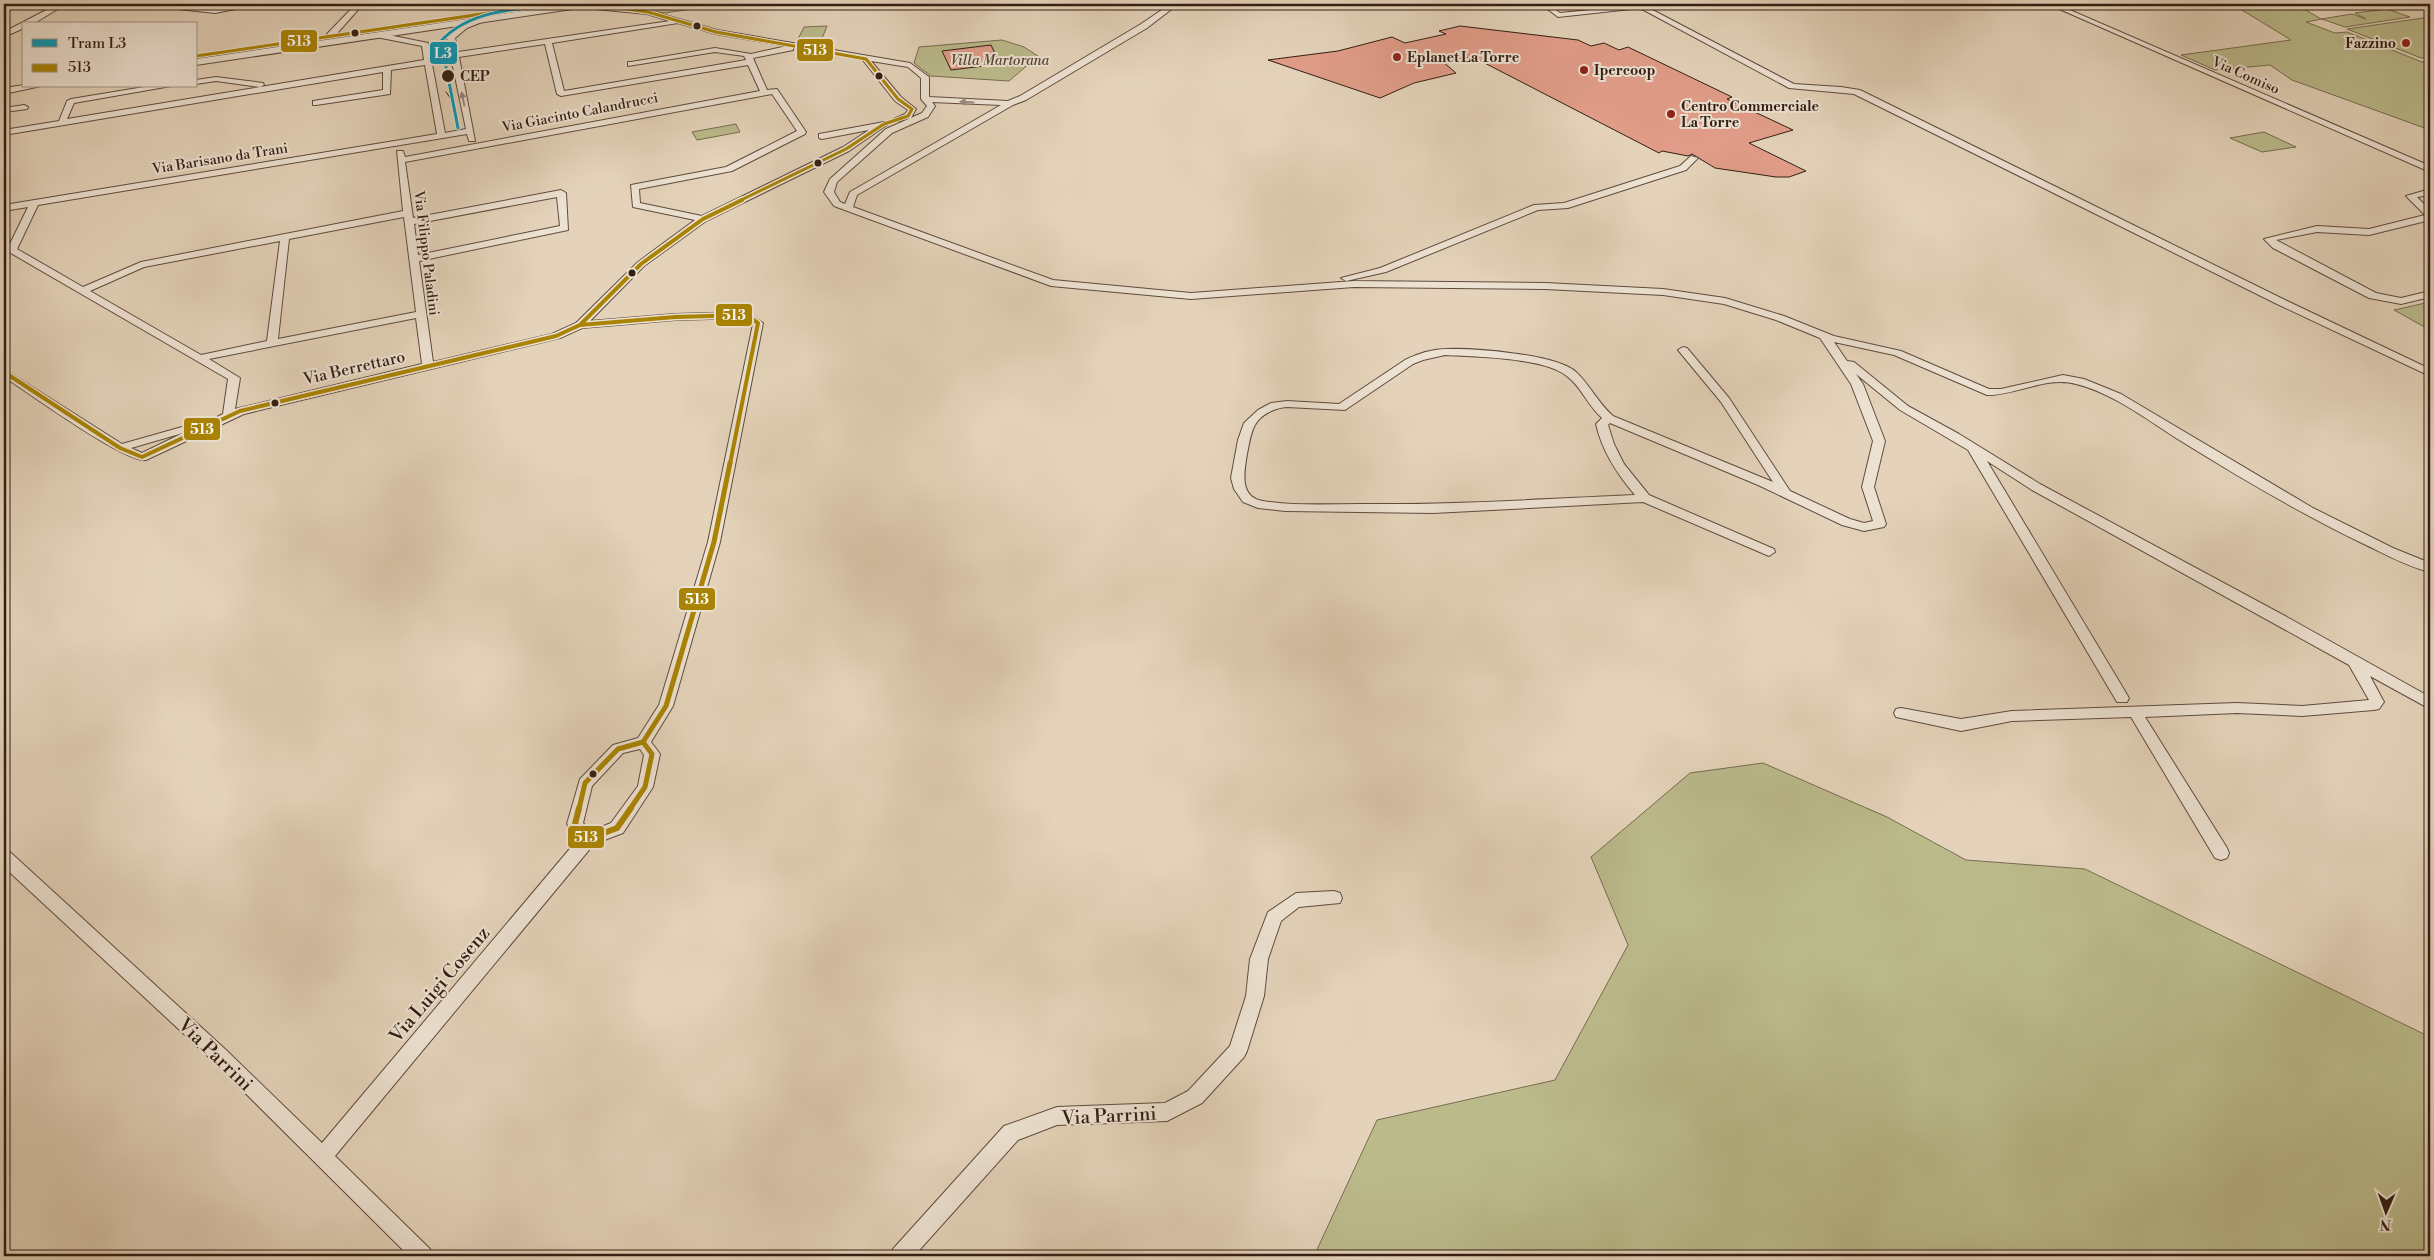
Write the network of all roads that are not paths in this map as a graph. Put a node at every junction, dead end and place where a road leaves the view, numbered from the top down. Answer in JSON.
{"nodes":[{"id":1,"x":63,"y":4,"type":"edge"},
{"id":2,"x":150,"y":4,"type":"edge"},
{"id":3,"x":260,"y":4,"type":"edge"},
{"id":4,"x":360,"y":4,"type":"edge"},
{"id":5,"x":550,"y":4,"type":"edge"},
{"id":6,"x":586,"y":4,"type":"edge"},
{"id":7,"x":590,"y":4,"type":"edge"},
{"id":8,"x":1174,"y":4,"type":"edge"},
{"id":9,"x":1544,"y":4,"type":"edge"},
{"id":10,"x":1817,"y":4,"type":"edge"},
{"id":11,"x":1863,"y":4,"type":"edge"},
{"id":12,"x":2052,"y":4,"type":"edge"},
{"id":13,"x":498,"y":17,"type":"junction"},
{"id":14,"x":487,"y":19,"type":"junction"},
{"id":15,"x":678,"y":21,"type":"junction"},
{"id":16,"x":29,"y":22,"type":"edge"},
{"id":17,"x":22,"y":26,"type":"edge"},
{"id":18,"x":4,"y":35,"type":"edge"},
{"id":19,"x":379,"y":35,"type":"junction"},
{"id":20,"x":330,"y":36,"type":"junction"},
{"id":21,"x":451,"y":40,"type":"junction"},
{"id":22,"x":548,"y":41,"type":"junction"},
{"id":23,"x":765,"y":41,"type":"junction"},
{"id":24,"x":798,"y":47,"type":"junction"},
{"id":25,"x":268,"y":49,"type":"junction"},
{"id":26,"x":198,"y":56,"type":"edge"},
{"id":27,"x":454,"y":56,"type":"junction"},
{"id":28,"x":748,"y":58,"type":"junction"},
{"id":29,"x":866,"y":59,"type":"junction"},
{"id":30,"x":198,"y":62,"type":"edge"},
{"id":31,"x":428,"y":62,"type":"junction"},
{"id":32,"x":631,"y":64,"type":"dead end"},
{"id":33,"x":387,"y":69,"type":"junction"},
{"id":34,"x":22,"y":82,"type":"edge"},
{"id":35,"x":198,"y":82,"type":"edge"},
{"id":36,"x":4,"y":85,"type":"edge"},
{"id":37,"x":23,"y":88,"type":"edge"},
{"id":38,"x":154,"y":88,"type":"edge"},
{"id":39,"x":274,"y":88,"type":"junction"},
{"id":40,"x":4,"y":91,"type":"edge"},
{"id":41,"x":764,"y":92,"type":"junction"},
{"id":42,"x":925,"y":99,"type":"junction"},
{"id":43,"x":316,"y":103,"type":"dead end"},
{"id":44,"x":1010,"y":103,"type":"junction"},
{"id":45,"x":24,"y":107,"type":"dead end"},
{"id":46,"x":4,"y":110,"type":"edge"},
{"id":47,"x":62,"y":122,"type":"junction"},
{"id":48,"x":884,"y":124,"type":"junction"},
{"id":49,"x":470,"y":131,"type":"junction"},
{"id":50,"x":4,"y":132,"type":"edge"},
{"id":51,"x":802,"y":132,"type":"junction"},
{"id":52,"x":441,"y":135,"type":"junction"},
{"id":53,"x":822,"y":136,"type":"junction"},
{"id":54,"x":399,"y":142,"type":"junction"},
{"id":55,"x":474,"y":147,"type":"junction"},
{"id":56,"x":846,"y":149,"type":"junction"},
{"id":57,"x":1694,"y":158,"type":"dead end"},
{"id":58,"x":401,"y":160,"type":"junction"},
{"id":59,"x":2430,"y":169,"type":"edge"},
{"id":60,"x":2430,"y":192,"type":"edge"},
{"id":61,"x":34,"y":203,"type":"junction"},
{"id":62,"x":2426,"y":206,"type":"edge"},
{"id":63,"x":4,"y":208,"type":"edge"},
{"id":64,"x":848,"y":208,"type":"junction"},
{"id":65,"x":2430,"y":216,"type":"edge"},
{"id":66,"x":409,"y":218,"type":"junction"},
{"id":67,"x":703,"y":219,"type":"junction"},
{"id":68,"x":285,"y":236,"type":"junction"},
{"id":69,"x":414,"y":259,"type":"junction"},
{"id":70,"x":1306,"y":287,"type":"junction"},
{"id":71,"x":83,"y":290,"type":"junction"},
{"id":72,"x":2430,"y":294,"type":"edge"},
{"id":73,"x":421,"y":314,"type":"junction"},
{"id":74,"x":580,"y":325,"type":"junction"},
{"id":75,"x":1824,"y":335,"type":"junction"},
{"id":76,"x":272,"y":344,"type":"junction"},
{"id":77,"x":1834,"y":348,"type":"junction"},
{"id":78,"x":1683,"y":350,"type":"dead end"},
{"id":79,"x":200,"y":358,"type":"junction"},
{"id":80,"x":235,"y":364,"type":"junction"},
{"id":81,"x":428,"y":367,"type":"junction"},
{"id":82,"x":4,"y":372,"type":"edge"},
{"id":83,"x":2430,"y":373,"type":"edge"},
{"id":84,"x":228,"y":416,"type":"junction"},
{"id":85,"x":1609,"y":418,"type":"junction"},
{"id":86,"x":1972,"y":447,"type":"junction"},
{"id":87,"x":120,"y":448,"type":"junction"},
{"id":88,"x":1785,"y":492,"type":"junction"},
{"id":89,"x":1645,"y":498,"type":"junction"},
{"id":90,"x":1769,"y":552,"type":"dead end"},
{"id":91,"x":2430,"y":568,"type":"edge"},
{"id":92,"x":2355,"y":663,"type":"junction"},
{"id":93,"x":2122,"y":698,"type":"dead end"},
{"id":94,"x":2430,"y":704,"type":"edge"},
{"id":95,"x":2134,"y":712,"type":"junction"},
{"id":96,"x":1901,"y":714,"type":"dead end"},
{"id":97,"x":643,"y":742,"type":"junction"},
{"id":98,"x":588,"y":839,"type":"junction"},
{"id":99,"x":2221,"y":853,"type":"dead end"},
{"id":100,"x":4,"y":857,"type":"edge"},
{"id":101,"x":1334,"y":898,"type":"dead end"},
{"id":102,"x":323,"y":1156,"type":"junction"},
{"id":103,"x":423,"y":1256,"type":"edge"},
{"id":104,"x":900,"y":1256,"type":"edge"}],
"edges":[{"from":1,"to":16,"type":"street"},
{"from":2,"to":3,"type":"street"},
{"from":4,"to":20,"type":"street"},
{"from":5,"to":20,"type":"street"},
{"from":6,"to":13,"type":"street"},
{"from":7,"to":15,"type":"street"},
{"from":8,"to":44,"type":"street"},
{"from":9,"to":83,"type":"street"},
{"from":10,"to":11,"type":"street"},
{"from":12,"to":59,"type":"street","name":"Via Comiso"},
{"from":13,"to":14,"type":"street"},
{"from":13,"to":21,"type":"street"},
{"from":14,"to":19,"type":"street"},
{"from":14,"to":21,"type":"street"},
{"from":15,"to":22,"type":"street"},
{"from":15,"to":23,"type":"street"},
{"from":17,"to":18,"type":"street"},
{"from":19,"to":25,"type":"street"},
{"from":19,"to":31,"type":"street"},
{"from":20,"to":25,"type":"street"},
{"from":21,"to":27,"type":"street"},
{"from":22,"to":27,"type":"street"},
{"from":22,"to":28,"type":"street"},
{"from":23,"to":24,"type":"street"},
{"from":23,"to":28,"type":"street"},
{"from":24,"to":28,"type":"street"},
{"from":24,"to":29,"type":"street"},
{"from":25,"to":26,"type":"street"},
{"from":25,"to":30,"type":"street"},
{"from":49,"to":27,"type":"street","one_way":true},
{"from":28,"to":32,"type":"street"},
{"from":28,"to":41,"type":"street"},
{"from":29,"to":42,"type":"street"},
{"from":29,"to":48,"type":"street"},
{"from":31,"to":33,"type":"street"},
{"from":31,"to":52,"type":"street"},
{"from":33,"to":39,"type":"street"},
{"from":33,"to":43,"type":"street"},
{"from":34,"to":36,"type":"street"},
{"from":35,"to":39,"type":"street"},
{"from":37,"to":40,"type":"street"},
{"from":38,"to":47,"type":"street"},
{"from":39,"to":47,"type":"street"},
{"from":41,"to":51,"type":"street"},
{"from":41,"to":55,"type":"street","name":"Via Giacinto Calandrucci"},
{"from":44,"to":42,"type":"street","one_way":true},
{"from":42,"to":64,"type":"street"},
{"from":44,"to":64,"type":"street"},
{"from":45,"to":46,"type":"street"},
{"from":47,"to":50,"type":"street"},
{"from":48,"to":53,"type":"street"},
{"from":48,"to":56,"type":"street"},
{"from":49,"to":52,"type":"street","name":"Via Barisano da Trani"},
{"from":49,"to":55,"type":"street"},
{"from":51,"to":53,"type":"street"},
{"from":51,"to":67,"type":"street"},
{"from":52,"to":54,"type":"street","name":"Via Barisano da Trani"},
{"from":53,"to":56,"type":"street"},
{"from":54,"to":58,"type":"street","name":"Via Filippo Paladini"},
{"from":54,"to":61,"type":"street","name":"Via Barisano da Trani"},
{"from":55,"to":58,"type":"street","name":"Via Giacinto Calandrucci"},
{"from":56,"to":67,"type":"street"},
{"from":57,"to":70,"type":"street"},
{"from":58,"to":66,"type":"street","name":"Via Filippo Paladini"},
{"from":60,"to":62,"type":"street"},
{"from":61,"to":63,"type":"street","name":"Via Barisano da Trani"},
{"from":61,"to":71,"type":"street"},
{"from":62,"to":65,"type":"street"},
{"from":64,"to":70,"type":"street"},
{"from":65,"to":72,"type":"street"},
{"from":66,"to":68,"type":"street"},
{"from":66,"to":69,"type":"street","name":"Via Filippo Paladini"},
{"from":66,"to":69,"type":"street"},
{"from":67,"to":74,"type":"street"},
{"from":68,"to":71,"type":"street"},
{"from":68,"to":76,"type":"street"},
{"from":69,"to":73,"type":"street","name":"Via Filippo Paladini"},
{"from":70,"to":75,"type":"street"},
{"from":71,"to":79,"type":"street"},
{"from":73,"to":76,"type":"street"},
{"from":73,"to":81,"type":"street","name":"Via Filippo Paladini"},
{"from":74,"to":81,"type":"street","name":"Via Berrettaro"},
{"from":74,"to":97,"type":"street"},
{"from":75,"to":77,"type":"street"},
{"from":75,"to":91,"type":"street"},
{"from":76,"to":80,"type":"street"},
{"from":77,"to":86,"type":"street"},
{"from":77,"to":88,"type":"street"},
{"from":78,"to":88,"type":"street"},
{"from":79,"to":80,"type":"street"},
{"from":79,"to":80,"type":"street"},
{"from":80,"to":84,"type":"street"},
{"from":81,"to":84,"type":"street","name":"Via Berrettaro"},
{"from":82,"to":87,"type":"street"},
{"from":84,"to":87,"type":"street"},
{"from":84,"to":87,"type":"street","name":"Via Berrettaro"},
{"from":85,"to":88,"type":"street"},
{"from":85,"to":89,"type":"street"},
{"from":85,"to":89,"type":"street"},
{"from":86,"to":92,"type":"street"},
{"from":86,"to":93,"type":"street"},
{"from":89,"to":90,"type":"street"},
{"from":92,"to":94,"type":"street"},
{"from":92,"to":95,"type":"street"},
{"from":95,"to":96,"type":"street"},
{"from":95,"to":99,"type":"street"},
{"from":97,"to":98,"type":"street","name":"Via Luigi Cosenz"},
{"from":97,"to":98,"type":"street"},
{"from":98,"to":102,"type":"street","name":"Via Luigi Cosenz"},
{"from":100,"to":102,"type":"street","name":"Via Parrini"},
{"from":101,"to":104,"type":"street","name":"Via Parrini"},
{"from":102,"to":103,"type":"street","name":"Via Parrini"}]}
